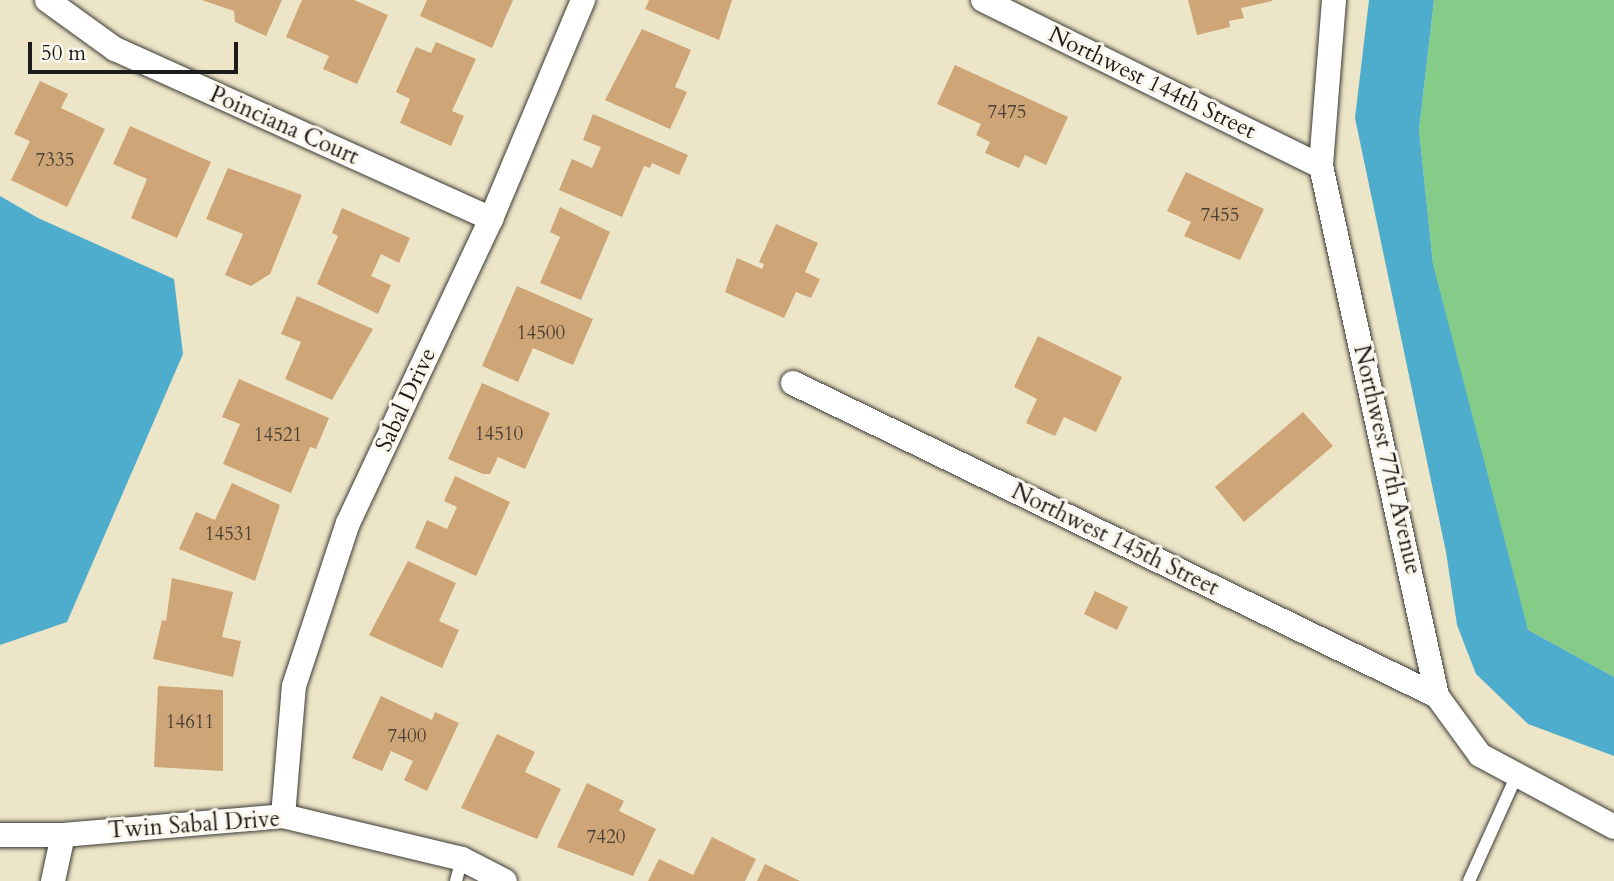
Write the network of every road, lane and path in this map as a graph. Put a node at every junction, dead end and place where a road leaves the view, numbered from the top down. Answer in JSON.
{"nodes":[{"id":1,"x":47,"y":0,"type":"edge"},
{"id":2,"x":583,"y":0,"type":"edge"},
{"id":3,"x":983,"y":0,"type":"edge"},
{"id":4,"x":1334,"y":0,"type":"edge"},
{"id":5,"x":1321,"y":166,"type":"junction"},
{"id":6,"x":491,"y":219,"type":"junction"},
{"id":7,"x":793,"y":383,"type":"dead end"},
{"id":8,"x":1437,"y":696,"type":"junction"},
{"id":9,"x":1516,"y":777,"type":"junction"},
{"id":10,"x":283,"y":816,"type":"junction"},
{"id":11,"x":1614,"y":827,"type":"edge"},
{"id":12,"x":0,"y":835,"type":"edge"},
{"id":13,"x":62,"y":835,"type":"junction"},
{"id":14,"x":459,"y":870,"type":"edge"},
{"id":15,"x":53,"y":881,"type":"edge"},
{"id":16,"x":505,"y":881,"type":"edge"},
{"id":17,"x":1469,"y":881,"type":"edge"}],
"edges":[{"from":1,"to":6,"type":"street","name":"Poinciana Court"},
{"from":2,"to":6,"type":"street","name":"Sabal Drive"},
{"from":3,"to":5,"type":"street","name":"Northwest 144th Street"},
{"from":4,"to":5,"type":"street","name":"Northwest 77th Avenue"},
{"from":5,"to":8,"type":"street","name":"Northwest 77th Avenue"},
{"from":6,"to":10,"type":"street","name":"Sabal Drive"},
{"from":7,"to":8,"type":"street","name":"Northwest 145th Street"},
{"from":8,"to":9,"type":"street","name":"Northwest 77th Avenue"},
{"from":9,"to":11,"type":"street","name":"Northwest 77th Avenue"},
{"from":9,"to":17,"type":"lane"},
{"from":10,"to":13,"type":"street","name":"Twin Sabal Drive"},
{"from":10,"to":14,"type":"street","name":"Twin Sabal Drive"},
{"from":12,"to":13,"type":"street","name":"Twin Sabal Drive"},
{"from":13,"to":15,"type":"street"},
{"from":14,"to":16,"type":"street","name":"Twin Sabal Drive"}]}
